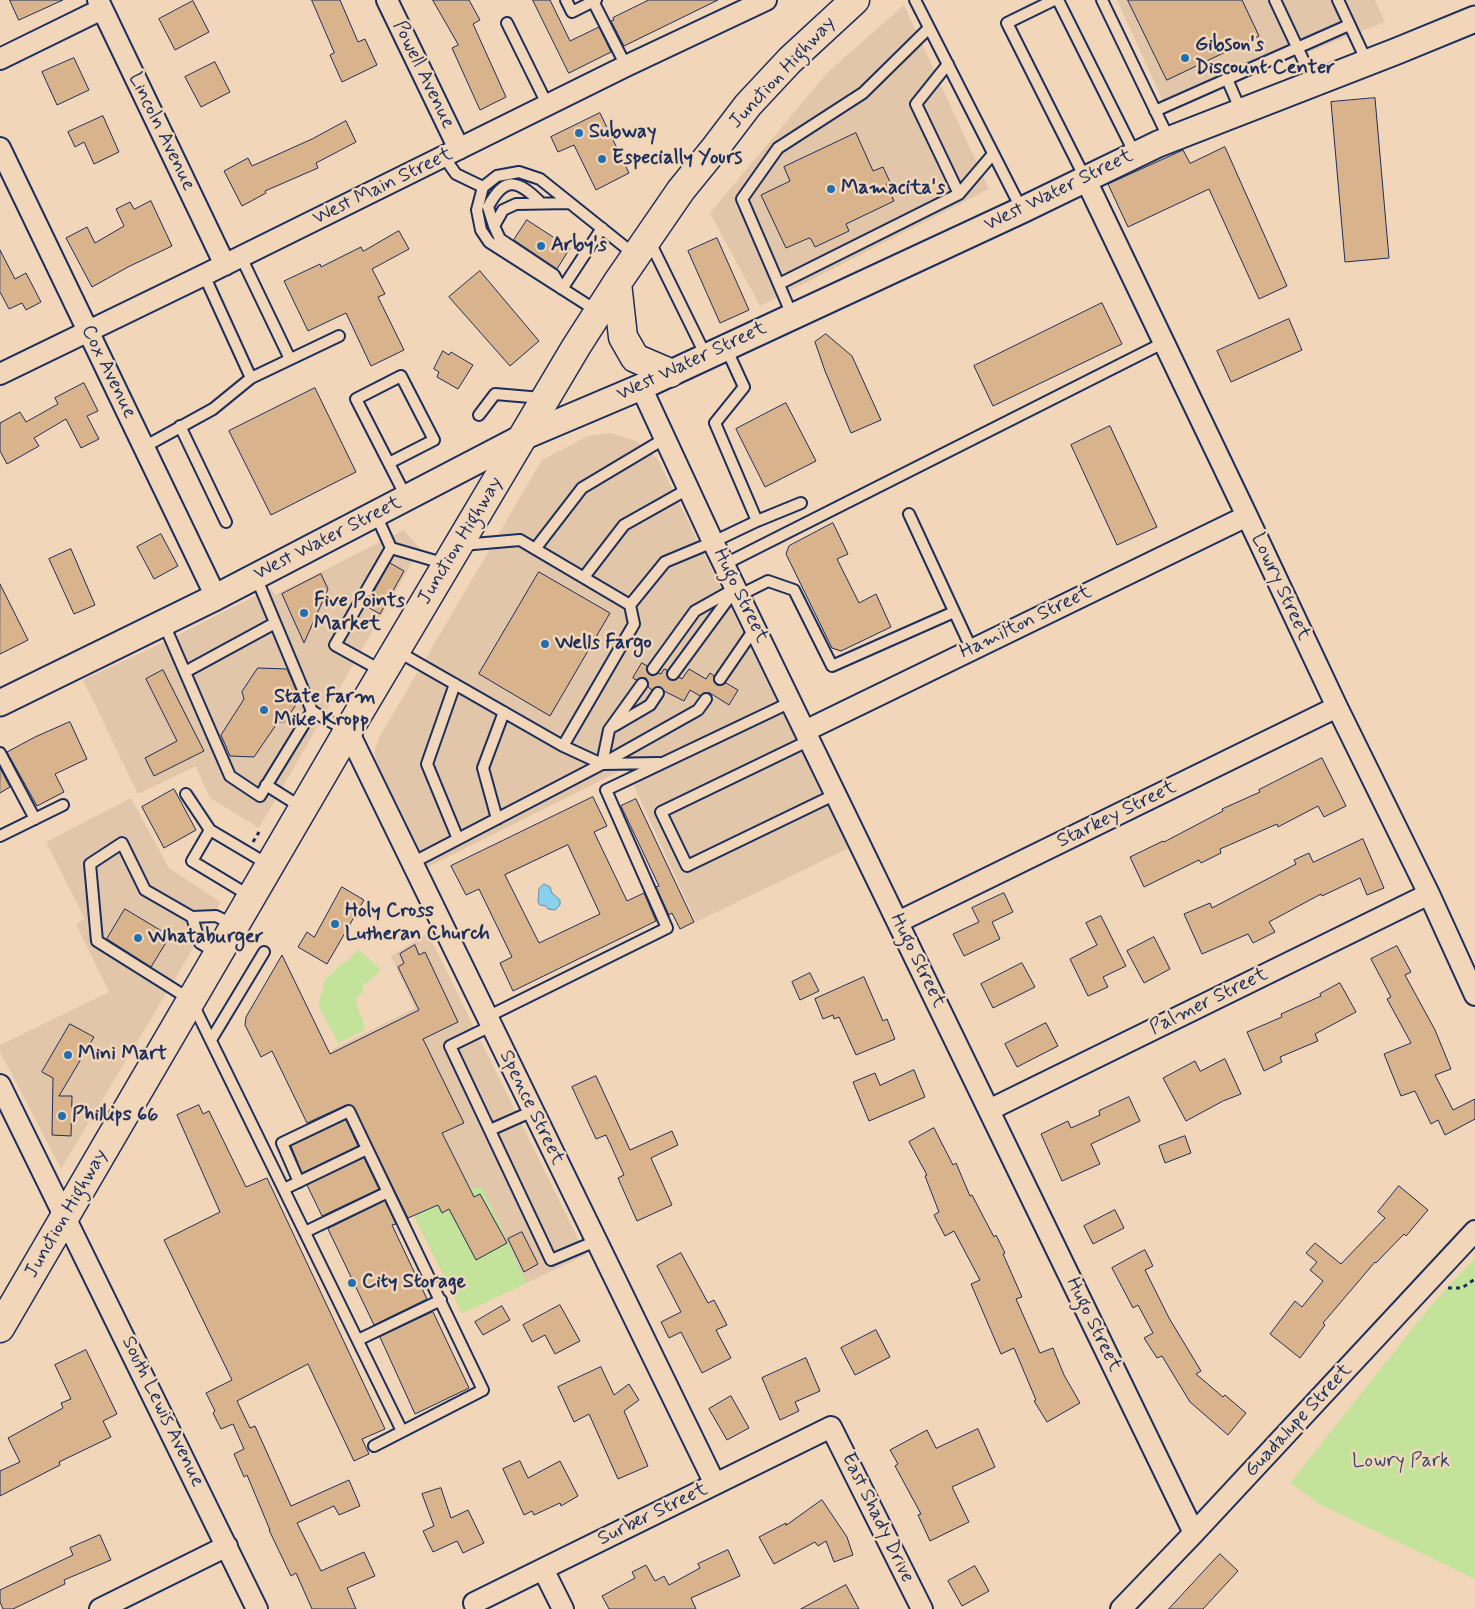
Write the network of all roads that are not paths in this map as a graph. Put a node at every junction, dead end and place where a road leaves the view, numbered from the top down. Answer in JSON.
{"nodes":[{"id":1,"x":387,"y":0,"type":"edge"},
{"id":2,"x":566,"y":0,"type":"edge"},
{"id":3,"x":766,"y":0,"type":"edge"},
{"id":4,"x":855,"y":0,"type":"edge"},
{"id":5,"x":915,"y":0,"type":"edge"},
{"id":6,"x":1056,"y":0,"type":"edge"},
{"id":7,"x":1102,"y":0,"type":"edge"},
{"id":8,"x":1275,"y":0,"type":"edge"},
{"id":9,"x":1338,"y":0,"type":"edge"},
{"id":10,"x":594,"y":1,"type":"edge"},
{"id":11,"x":100,"y":4,"type":"edge"},
{"id":12,"x":730,"y":8,"type":"edge"},
{"id":13,"x":1475,"y":19,"type":"edge"},
{"id":14,"x":507,"y":23,"type":"dead end"},
{"id":15,"x":1349,"y":24,"type":"junction"},
{"id":16,"x":929,"y":28,"type":"junction"},
{"id":17,"x":1298,"y":48,"type":"junction"},
{"id":18,"x":0,"y":59,"type":"edge"},
{"id":19,"x":1367,"y":63,"type":"junction"},
{"id":20,"x":948,"y":64,"type":"junction"},
{"id":21,"x":626,"y":66,"type":"junction"},
{"id":22,"x":1227,"y":79,"type":"junction"},
{"id":23,"x":1314,"y":83,"type":"junction"},
{"id":24,"x":548,"y":106,"type":"junction"},
{"id":25,"x":1155,"y":111,"type":"junction"},
{"id":26,"x":1241,"y":112,"type":"junction"},
{"id":27,"x":1169,"y":139,"type":"junction"},
{"id":28,"x":0,"y":148,"type":"edge"},
{"id":29,"x":452,"y":153,"type":"junction"},
{"id":30,"x":993,"y":154,"type":"junction"},
{"id":31,"x":1135,"y":154,"type":"junction"},
{"id":32,"x":1085,"y":178,"type":"junction"},
{"id":33,"x":483,"y":187,"type":"junction"},
{"id":34,"x":959,"y":194,"type":"junction"},
{"id":35,"x":541,"y":203,"type":"junction"},
{"id":36,"x":570,"y":203,"type":"junction"},
{"id":37,"x":1022,"y":210,"type":"junction"},
{"id":38,"x":494,"y":226,"type":"junction"},
{"id":39,"x":602,"y":228,"type":"junction"},
{"id":40,"x":641,"y":246,"type":"junction"},
{"id":41,"x":233,"y":261,"type":"junction"},
{"id":42,"x":204,"y":275,"type":"junction"},
{"id":43,"x":617,"y":283,"type":"junction"},
{"id":44,"x":779,"y":284,"type":"junction"},
{"id":45,"x":562,"y":288,"type":"junction"},
{"id":46,"x":598,"y":312,"type":"junction"},
{"id":47,"x":792,"y":315,"type":"junction"},
{"id":48,"x":88,"y":331,"type":"junction"},
{"id":49,"x":339,"y":336,"type":"dead end"},
{"id":50,"x":1163,"y":343,"type":"junction"},
{"id":51,"x":716,"y":352,"type":"junction"},
{"id":52,"x":290,"y":359,"type":"junction"},
{"id":53,"x":670,"y":373,"type":"junction"},
{"id":54,"x":0,"y":374,"type":"edge"},
{"id":55,"x":251,"y":378,"type":"junction"},
{"id":56,"x":641,"y":387,"type":"junction"},
{"id":57,"x":546,"y":399,"type":"junction"},
{"id":58,"x":479,"y":416,"type":"dead end"},
{"id":59,"x":180,"y":426,"type":"junction"},
{"id":60,"x":523,"y":437,"type":"junction"},
{"id":61,"x":664,"y":440,"type":"junction"},
{"id":62,"x":144,"y":447,"type":"junction"},
{"id":63,"x":389,"y":463,"type":"junction"},
{"id":64,"x":688,"y":489,"type":"junction"},
{"id":65,"x":406,"y":498,"type":"junction"},
{"id":66,"x":801,"y":504,"type":"dead end"},
{"id":67,"x":376,"y":514,"type":"junction"},
{"id":68,"x":909,"y":514,"type":"dead end"},
{"id":69,"x":1247,"y":516,"type":"junction"},
{"id":70,"x":757,"y":520,"type":"junction"},
{"id":71,"x":226,"y":522,"type":"dead end"},
{"id":72,"x":713,"y":542,"type":"junction"},
{"id":73,"x":391,"y":548,"type":"junction"},
{"id":74,"x":535,"y":549,"type":"junction"},
{"id":75,"x":453,"y":555,"type":"junction"},
{"id":76,"x":725,"y":564,"type":"junction"},
{"id":77,"x":256,"y":576,"type":"junction"},
{"id":78,"x":584,"y":577,"type":"junction"},
{"id":79,"x":738,"y":592,"type":"junction"},
{"id":80,"x":216,"y":597,"type":"junction"},
{"id":81,"x":630,"y":605,"type":"junction"},
{"id":82,"x":954,"y":612,"type":"junction"},
{"id":83,"x":163,"y":623,"type":"junction"},
{"id":84,"x":275,"y":624,"type":"junction"},
{"id":85,"x":756,"y":628,"type":"junction"},
{"id":86,"x":972,"y":650,"type":"junction"},
{"id":87,"x":390,"y":661,"type":"junction"},
{"id":88,"x":653,"y":669,"type":"dead end"},
{"id":89,"x":185,"y":672,"type":"junction"},
{"id":90,"x":673,"y":674,"type":"dead end"},
{"id":91,"x":720,"y":679,"type":"dead end"},
{"id":92,"x":455,"y":684,"type":"junction"},
{"id":93,"x":642,"y":684,"type":"dead end"},
{"id":94,"x":658,"y":693,"type":"dead end"},
{"id":95,"x":706,"y":699,"type":"dead end"},
{"id":96,"x":792,"y":702,"type":"junction"},
{"id":97,"x":0,"y":703,"type":"edge"},
{"id":98,"x":1337,"y":707,"type":"junction"},
{"id":99,"x":312,"y":711,"type":"junction"},
{"id":100,"x":504,"y":712,"type":"junction"},
{"id":101,"x":609,"y":730,"type":"junction"},
{"id":102,"x":348,"y":731,"type":"junction"},
{"id":103,"x":807,"y":736,"type":"junction"},
{"id":104,"x":563,"y":746,"type":"junction"},
{"id":105,"x":0,"y":753,"type":"edge"},
{"id":106,"x":664,"y":763,"type":"junction"},
{"id":107,"x":602,"y":764,"type":"junction"},
{"id":108,"x":266,"y":785,"type":"junction"},
{"id":109,"x":186,"y":794,"type":"dead end"},
{"id":110,"x":836,"y":794,"type":"junction"},
{"id":111,"x":63,"y":805,"type":"dead end"},
{"id":112,"x":303,"y":808,"type":"junction"},
{"id":113,"x":35,"y":819,"type":"junction"},
{"id":114,"x":497,"y":819,"type":"junction"},
{"id":115,"x":210,"y":830,"type":"junction"},
{"id":116,"x":0,"y":836,"type":"edge"},
{"id":117,"x":458,"y":839,"type":"junction"},
{"id":118,"x":412,"y":863,"type":"junction"},
{"id":119,"x":270,"y":865,"type":"junction"},
{"id":120,"x":1429,"y":894,"type":"junction"},
{"id":121,"x":251,"y":896,"type":"junction"},
{"id":122,"x":192,"y":917,"type":"junction"},
{"id":123,"x":898,"y":922,"type":"junction"},
{"id":124,"x":235,"y":926,"type":"junction"},
{"id":125,"x":264,"y":952,"type":"dead end"},
{"id":126,"x":218,"y":954,"type":"junction"},
{"id":127,"x":1475,"y":995,"type":"edge"},
{"id":128,"x":191,"y":1000,"type":"junction"},
{"id":129,"x":489,"y":1022,"type":"junction"},
{"id":130,"x":211,"y":1040,"type":"junction"},
{"id":131,"x":0,"y":1084,"type":"edge"},
{"id":132,"x":989,"y":1110,"type":"junction"},
{"id":133,"x":532,"y":1111,"type":"junction"},
{"id":134,"x":490,"y":1130,"type":"junction"},
{"id":135,"x":368,"y":1149,"type":"junction"},
{"id":136,"x":299,"y":1182,"type":"junction"},
{"id":137,"x":284,"y":1189,"type":"junction"},
{"id":138,"x":388,"y":1192,"type":"junction"},
{"id":139,"x":65,"y":1216,"type":"junction"},
{"id":140,"x":1475,"y":1231,"type":"edge"},
{"id":141,"x":305,"y":1232,"type":"junction"},
{"id":142,"x":596,"y":1240,"type":"junction"},
{"id":143,"x":440,"y":1300,"type":"junction"},
{"id":144,"x":0,"y":1328,"type":"edge"},
{"id":145,"x":358,"y":1340,"type":"junction"},
{"id":146,"x":831,"y":1427,"type":"joint"},
{"id":147,"x":402,"y":1430,"type":"junction"},
{"id":148,"x":374,"y":1446,"type":"dead end"},
{"id":149,"x":715,"y":1484,"type":"junction"},
{"id":150,"x":1194,"y":1533,"type":"junction"},
{"id":151,"x":228,"y":1546,"type":"junction"},
{"id":152,"x":543,"y":1569,"type":"junction"},
{"id":153,"x":474,"y":1603,"type":"dead end"},
{"id":154,"x":100,"y":1609,"type":"edge"},
{"id":155,"x":257,"y":1609,"type":"edge"},
{"id":156,"x":563,"y":1609,"type":"edge"},
{"id":157,"x":922,"y":1609,"type":"edge"},
{"id":158,"x":1121,"y":1609,"type":"edge"}],
"edges":[{"from":1,"to":29,"type":"street","name":"Powell Avenue"},
{"from":2,"to":10,"type":"lane"},
{"from":3,"to":12,"type":"street","name":"West Main Street"},
{"from":4,"to":40,"type":"main road","name":"Junction Highway"},
{"from":5,"to":16,"type":"lane"},
{"from":6,"to":31,"type":"lane"},
{"from":6,"to":32,"type":"lane"},
{"from":7,"to":25,"type":"lane"},
{"from":8,"to":17,"type":"lane"},
{"from":9,"to":15,"type":"lane"},
{"from":10,"to":21,"type":"lane"},
{"from":11,"to":18,"type":"street"},
{"from":11,"to":41,"type":"street","name":"Lincoln Avenue"},
{"from":12,"to":21,"type":"street","name":"West Main Street"},
{"from":13,"to":19,"type":"street","name":"West Water Street"},
{"from":14,"to":24,"type":"lane"},
{"from":15,"to":17,"type":"lane"},
{"from":15,"to":19,"type":"lane"},
{"from":16,"to":20,"type":"lane"},
{"from":16,"to":44,"type":"lane"},
{"from":17,"to":22,"type":"lane"},
{"from":17,"to":23,"type":"lane"},
{"from":19,"to":23,"type":"street","name":"West Water Street"},
{"from":20,"to":30,"type":"lane"},
{"from":20,"to":34,"type":"lane"},
{"from":21,"to":24,"type":"street","name":"West Main Street"},
{"from":22,"to":25,"type":"lane"},
{"from":22,"to":26,"type":"lane"},
{"from":23,"to":26,"type":"street","name":"West Water Street"},
{"from":24,"to":29,"type":"street","name":"West Main Street"},
{"from":25,"to":27,"type":"lane"},
{"from":26,"to":27,"type":"street","name":"West Water Street"},
{"from":27,"to":31,"type":"street","name":"West Water Street"},
{"from":28,"to":48,"type":"street","name":"Cox Avenue"},
{"from":29,"to":33,"type":"lane"},
{"from":29,"to":41,"type":"street","name":"West Main Street"},
{"from":30,"to":34,"type":"lane"},
{"from":30,"to":37,"type":"lane"},
{"from":31,"to":32,"type":"street","name":"West Water Street"},
{"from":32,"to":37,"type":"street","name":"West Water Street"},
{"from":32,"to":50,"type":"street","name":"Lowry Street"},
{"from":33,"to":36,"type":"lane"},
{"from":33,"to":45,"type":"lane"},
{"from":34,"to":44,"type":"lane"},
{"from":35,"to":36,"type":"lane"},
{"from":35,"to":38,"type":"lane"},
{"from":35,"to":38,"type":"lane"},
{"from":36,"to":39,"type":"lane"},
{"from":37,"to":47,"type":"street","name":"West Water Street"},
{"from":38,"to":45,"type":"lane"},
{"from":39,"to":40,"type":"lane"},
{"from":39,"to":45,"type":"lane"},
{"from":40,"to":43,"type":"main road","name":"Junction Highway"},
{"from":40,"to":51,"type":"lane"},
{"from":41,"to":42,"type":"street","name":"West Main Street"},
{"from":41,"to":52,"type":"lane"},
{"from":42,"to":48,"type":"street","name":"West Main Street"},
{"from":42,"to":55,"type":"lane"},
{"from":43,"to":46,"type":"main road","name":"Junction Highway"},
{"from":43,"to":53,"type":"main road"},
{"from":44,"to":47,"type":"lane"},
{"from":45,"to":46,"type":"lane"},
{"from":46,"to":57,"type":"main road","name":"Junction Highway"},
{"from":47,"to":51,"type":"street","name":"West Water Street"},
{"from":48,"to":54,"type":"street","name":"West Main Street"},
{"from":48,"to":62,"type":"street","name":"Cox Avenue"},
{"from":49,"to":52,"type":"lane"},
{"from":50,"to":69,"type":"street","name":"Lowry Street"},
{"from":50,"to":76,"type":"lane"},
{"from":51,"to":53,"type":"street","name":"West Water Street"},
{"from":51,"to":70,"type":"lane"},
{"from":52,"to":55,"type":"lane"},
{"from":53,"to":56,"type":"street","name":"West Water Street"},
{"from":55,"to":59,"type":"lane"},
{"from":56,"to":60,"type":"street","name":"West Water Street"},
{"from":56,"to":61,"type":"street","name":"Hugo Street"},
{"from":57,"to":58,"type":"lane"},
{"from":57,"to":60,"type":"main road","name":"Junction Highway"},
{"from":59,"to":62,"type":"lane"},
{"from":59,"to":71,"type":"lane"},
{"from":60,"to":65,"type":"street","name":"West Water Street"},
{"from":60,"to":75,"type":"main road","name":"Junction Highway"},
{"from":61,"to":64,"type":"street","name":"Hugo Street"},
{"from":61,"to":74,"type":"lane"},
{"from":62,"to":80,"type":"street","name":"Cox Avenue"},
{"from":63,"to":63,"type":"lane"},
{"from":63,"to":65,"type":"lane"},
{"from":64,"to":72,"type":"street","name":"Hugo Street"},
{"from":64,"to":78,"type":"lane"},
{"from":65,"to":67,"type":"street","name":"West Water Street"},
{"from":66,"to":70,"type":"lane"},
{"from":67,"to":73,"type":"lane"},
{"from":67,"to":77,"type":"street","name":"West Water Street"},
{"from":68,"to":82,"type":"lane"},
{"from":69,"to":86,"type":"street","name":"Hamilton Street"},
{"from":69,"to":98,"type":"street","name":"Lowry Street"},
{"from":70,"to":72,"type":"lane"},
{"from":72,"to":76,"type":"street","name":"Hugo Street"},
{"from":72,"to":81,"type":"lane"},
{"from":73,"to":75,"type":"lane"},
{"from":73,"to":87,"type":"lane"},
{"from":74,"to":75,"type":"lane"},
{"from":74,"to":78,"type":"lane"},
{"from":75,"to":87,"type":"main road","name":"Junction Highway"},
{"from":76,"to":79,"type":"street","name":"Hugo Street"},
{"from":77,"to":80,"type":"street","name":"West Water Street"},
{"from":77,"to":84,"type":"lane"},
{"from":78,"to":81,"type":"lane"},
{"from":79,"to":82,"type":"lane"},
{"from":79,"to":85,"type":"street","name":"Hugo Street"},
{"from":79,"to":88,"type":"lane"},
{"from":79,"to":90,"type":"lane"},
{"from":80,"to":83,"type":"street","name":"West Water Street"},
{"from":81,"to":104,"type":"lane"},
{"from":82,"to":86,"type":"lane"},
{"from":83,"to":89,"type":"lane"},
{"from":83,"to":97,"type":"street","name":"West Water Street"},
{"from":84,"to":89,"type":"lane"},
{"from":84,"to":99,"type":"lane"},
{"from":85,"to":91,"type":"lane"},
{"from":85,"to":96,"type":"street","name":"Hugo Street"},
{"from":86,"to":103,"type":"street","name":"Hamilton Street"},
{"from":87,"to":92,"type":"lane"},
{"from":87,"to":102,"type":"main road","name":"Junction Highway"},
{"from":89,"to":108,"type":"lane"},
{"from":92,"to":100,"type":"lane"},
{"from":92,"to":117,"type":"lane"},
{"from":93,"to":101,"type":"lane"},
{"from":94,"to":101,"type":"lane"},
{"from":95,"to":107,"type":"lane"},
{"from":96,"to":103,"type":"street","name":"Hugo Street"},
{"from":96,"to":106,"type":"lane"},
{"from":98,"to":120,"type":"street","name":"Lowry Street"},
{"from":98,"to":123,"type":"street","name":"Starkey Street"},
{"from":99,"to":102,"type":"lane"},
{"from":99,"to":108,"type":"lane"},
{"from":100,"to":104,"type":"lane"},
{"from":100,"to":114,"type":"lane"},
{"from":101,"to":107,"type":"lane"},
{"from":102,"to":112,"type":"main road","name":"Junction Highway"},
{"from":102,"to":118,"type":"street","name":"Spence Street"},
{"from":103,"to":110,"type":"street","name":"Hugo Street"},
{"from":103,"to":110,"type":"lane"},
{"from":104,"to":107,"type":"lane"},
{"from":105,"to":113,"type":"lane"},
{"from":106,"to":107,"type":"lane"},
{"from":106,"to":129,"type":"lane"},
{"from":107,"to":114,"type":"lane"},
{"from":108,"to":112,"type":"lane"},
{"from":109,"to":115,"type":"lane"},
{"from":110,"to":123,"type":"street","name":"Hugo Street"},
{"from":111,"to":113,"type":"lane"},
{"from":112,"to":119,"type":"main road","name":"Junction Highway"},
{"from":113,"to":116,"type":"lane"},
{"from":114,"to":117,"type":"lane"},
{"from":115,"to":119,"type":"lane"},
{"from":115,"to":121,"type":"lane"},
{"from":117,"to":118,"type":"lane"},
{"from":118,"to":129,"type":"street","name":"Spence Street"},
{"from":119,"to":121,"type":"main road","name":"Junction Highway"},
{"from":120,"to":127,"type":"street","name":"Lowry Street"},
{"from":120,"to":132,"type":"street","name":"Palmer Street"},
{"from":121,"to":124,"type":"main road","name":"Junction Highway"},
{"from":122,"to":124,"type":"lane"},
{"from":122,"to":126,"type":"lane"},
{"from":122,"to":128,"type":"lane"},
{"from":123,"to":132,"type":"street","name":"Hugo Street"},
{"from":124,"to":126,"type":"main road","name":"Junction Highway"},
{"from":125,"to":130,"type":"lane"},
{"from":126,"to":128,"type":"main road","name":"Junction Highway"},
{"from":128,"to":130,"type":"lane"},
{"from":128,"to":139,"type":"main road","name":"Junction Highway"},
{"from":129,"to":133,"type":"street","name":"Spence Street"},
{"from":129,"to":134,"type":"lane"},
{"from":130,"to":137,"type":"lane"},
{"from":131,"to":139,"type":"street","name":"South Lewis Avenue"},
{"from":132,"to":150,"type":"street","name":"Hugo Street"},
{"from":133,"to":134,"type":"lane"},
{"from":133,"to":142,"type":"street","name":"Spence Street"},
{"from":134,"to":142,"type":"lane"},
{"from":135,"to":136,"type":"lane"},
{"from":135,"to":136,"type":"lane"},
{"from":135,"to":138,"type":"lane"},
{"from":136,"to":137,"type":"lane"},
{"from":137,"to":141,"type":"lane"},
{"from":138,"to":141,"type":"lane"},
{"from":138,"to":143,"type":"lane"},
{"from":139,"to":144,"type":"main road","name":"Junction Highway"},
{"from":139,"to":151,"type":"street","name":"South Lewis Avenue"},
{"from":140,"to":150,"type":"street","name":"Guadalupe Street"},
{"from":141,"to":145,"type":"lane"},
{"from":142,"to":149,"type":"street","name":"Spence Street"},
{"from":143,"to":145,"type":"lane"},
{"from":143,"to":147,"type":"lane"},
{"from":145,"to":147,"type":"lane"},
{"from":146,"to":149,"type":"street","name":"Surber Street"},
{"from":146,"to":157,"type":"street","name":"East Shady Drive"},
{"from":147,"to":148,"type":"lane"},
{"from":149,"to":152,"type":"street","name":"Surber Street"},
{"from":150,"to":158,"type":"street","name":"Guadalupe Street"},
{"from":151,"to":154,"type":"street"},
{"from":151,"to":155,"type":"street","name":"South Lewis Avenue"},
{"from":152,"to":153,"type":"street","name":"Surber Street"},
{"from":152,"to":156,"type":"street"}]}
